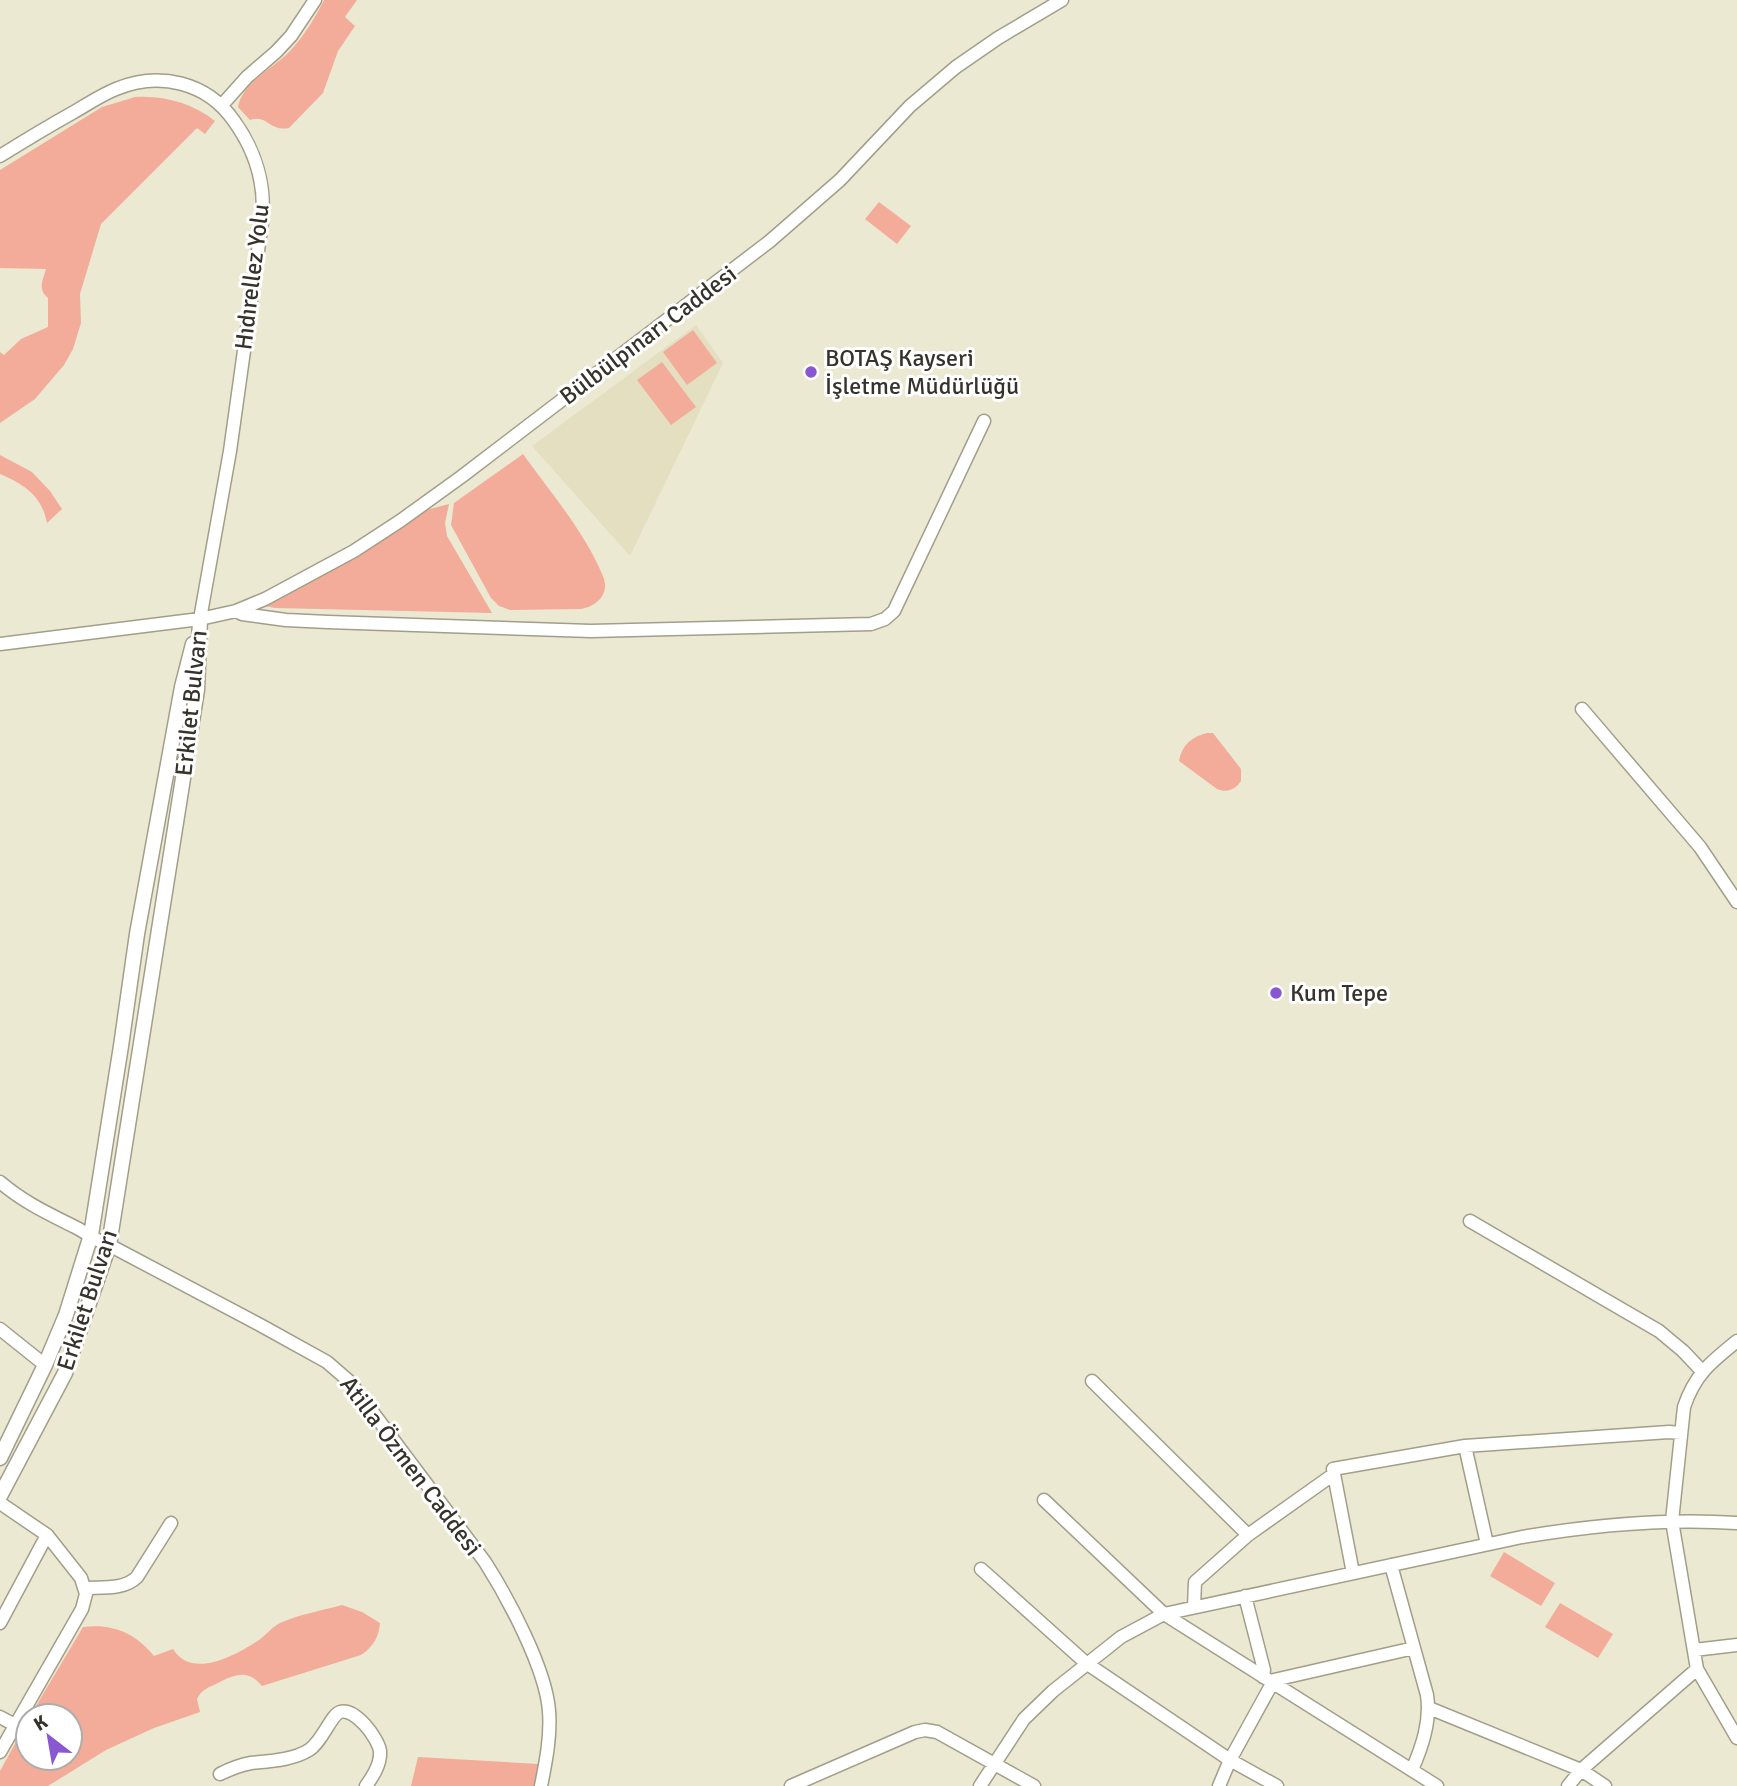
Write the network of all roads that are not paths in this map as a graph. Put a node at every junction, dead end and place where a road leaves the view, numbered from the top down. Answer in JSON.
{"nodes":[{"id":1,"x":315,"y":0,"type":"edge"},
{"id":2,"x":1062,"y":0,"type":"edge"},
{"id":3,"x":222,"y":105,"type":"junction"},
{"id":4,"x":0,"y":156,"type":"edge"},
{"id":5,"x":984,"y":421,"type":"dead end"},
{"id":6,"x":236,"y":611,"type":"junction"},
{"id":7,"x":200,"y":619,"type":"junction"},
{"id":8,"x":0,"y":644,"type":"edge"},
{"id":9,"x":1582,"y":709,"type":"dead end"},
{"id":10,"x":1737,"y":902,"type":"edge"},
{"id":11,"x":0,"y":1182,"type":"edge"},
{"id":12,"x":1470,"y":1221,"type":"dead end"},
{"id":13,"x":91,"y":1236,"type":"junction"},
{"id":14,"x":109,"y":1245,"type":"junction"},
{"id":15,"x":0,"y":1329,"type":"edge"},
{"id":16,"x":1737,"y":1341,"type":"edge"},
{"id":17,"x":45,"y":1365,"type":"junction"},
{"id":18,"x":1702,"y":1371,"type":"junction"},
{"id":19,"x":1092,"y":1381,"type":"dead end"},
{"id":20,"x":1681,"y":1433,"type":"junction"},
{"id":21,"x":1465,"y":1446,"type":"junction"},
{"id":22,"x":0,"y":1458,"type":"edge"},
{"id":23,"x":1334,"y":1474,"type":"junction"},
{"id":24,"x":0,"y":1496,"type":"edge"},
{"id":25,"x":1044,"y":1500,"type":"dead end"},
{"id":26,"x":0,"y":1503,"type":"edge"},
{"id":27,"x":1672,"y":1521,"type":"junction"},
{"id":28,"x":171,"y":1523,"type":"dead end"},
{"id":29,"x":1737,"y":1523,"type":"edge"},
{"id":30,"x":47,"y":1535,"type":"junction"},
{"id":31,"x":1248,"y":1535,"type":"junction"},
{"id":32,"x":1487,"y":1544,"type":"junction"},
{"id":33,"x":1391,"y":1565,"type":"junction"},
{"id":34,"x":981,"y":1569,"type":"dead end"},
{"id":35,"x":1353,"y":1573,"type":"junction"},
{"id":36,"x":85,"y":1588,"type":"junction"},
{"id":37,"x":1245,"y":1596,"type":"junction"},
{"id":38,"x":1194,"y":1607,"type":"junction"},
{"id":39,"x":1164,"y":1614,"type":"junction"},
{"id":40,"x":0,"y":1623,"type":"edge"},
{"id":41,"x":1737,"y":1645,"type":"edge"},
{"id":42,"x":1414,"y":1648,"type":"junction"},
{"id":43,"x":1694,"y":1650,"type":"junction"},
{"id":44,"x":1086,"y":1663,"type":"junction"},
{"id":45,"x":1697,"y":1669,"type":"junction"},
{"id":46,"x":1267,"y":1680,"type":"junction"},
{"id":47,"x":29,"y":1702,"type":"edge"},
{"id":48,"x":1429,"y":1707,"type":"junction"},
{"id":49,"x":14,"y":1728,"type":"edge"},
{"id":50,"x":1737,"y":1738,"type":"edge"},
{"id":51,"x":0,"y":1752,"type":"edge"},
{"id":52,"x":1230,"y":1760,"type":"junction"},
{"id":53,"x":995,"y":1763,"type":"junction"},
{"id":54,"x":1412,"y":1770,"type":"junction"},
{"id":55,"x":1581,"y":1770,"type":"junction"},
{"id":56,"x":220,"y":1774,"type":"dead end"},
{"id":57,"x":366,"y":1786,"type":"edge"},
{"id":58,"x":541,"y":1786,"type":"edge"},
{"id":59,"x":791,"y":1786,"type":"edge"},
{"id":60,"x":980,"y":1786,"type":"edge"},
{"id":61,"x":1034,"y":1786,"type":"edge"},
{"id":62,"x":1219,"y":1786,"type":"edge"},
{"id":63,"x":1277,"y":1786,"type":"edge"},
{"id":64,"x":1437,"y":1786,"type":"edge"},
{"id":65,"x":1568,"y":1786,"type":"edge"},
{"id":66,"x":1605,"y":1786,"type":"edge"}],
"edges":[{"from":1,"to":3,"type":"street"},
{"from":2,"to":6,"type":"street","name":"Bülbülpınarı Caddesi"},
{"from":3,"to":4,"type":"street","name":"Hıdırellez Yolu"},
{"from":3,"to":7,"type":"street","name":"Hıdırellez Yolu"},
{"from":5,"to":6,"type":"street"},
{"from":6,"to":7,"type":"street","name":"Bülbülpınarı Caddesi"},
{"from":7,"to":8,"type":"street","name":"Bülbülpınarı Caddesi"},
{"from":7,"to":13,"type":"main road","name":"Erkilet Bulvarı"},
{"from":7,"to":14,"type":"main road","name":"Erkilet Bulvarı"},
{"from":9,"to":10,"type":"street"},
{"from":11,"to":13,"type":"street","name":"Atilla Özmen Caddesi"},
{"from":12,"to":18,"type":"street"},
{"from":13,"to":14,"type":"street","name":"Atilla Özmen Caddesi"},
{"from":13,"to":17,"type":"main road","name":"Erkilet Bulvarı"},
{"from":14,"to":24,"type":"main road","name":"Erkilet Bulvarı"},
{"from":14,"to":58,"type":"street","name":"Atilla Özmen Caddesi"},
{"from":15,"to":17,"type":"street"},
{"from":16,"to":18,"type":"street"},
{"from":17,"to":22,"type":"main road","name":"Erkilet Bulvarı"},
{"from":18,"to":20,"type":"street"},
{"from":19,"to":31,"type":"street"},
{"from":20,"to":21,"type":"street"},
{"from":20,"to":27,"type":"street"},
{"from":21,"to":23,"type":"street"},
{"from":21,"to":32,"type":"street"},
{"from":23,"to":31,"type":"street"},
{"from":23,"to":35,"type":"street"},
{"from":25,"to":39,"type":"street"},
{"from":26,"to":30,"type":"street"},
{"from":27,"to":29,"type":"street"},
{"from":27,"to":32,"type":"street"},
{"from":27,"to":43,"type":"street"},
{"from":28,"to":36,"type":"street"},
{"from":30,"to":36,"type":"street"},
{"from":30,"to":40,"type":"street"},
{"from":31,"to":38,"type":"street"},
{"from":32,"to":33,"type":"street"},
{"from":33,"to":35,"type":"street"},
{"from":33,"to":42,"type":"street"},
{"from":34,"to":44,"type":"street"},
{"from":35,"to":37,"type":"street"},
{"from":36,"to":47,"type":"street"},
{"from":37,"to":38,"type":"street"},
{"from":37,"to":46,"type":"street"},
{"from":38,"to":39,"type":"street"},
{"from":39,"to":44,"type":"street"},
{"from":39,"to":46,"type":"street"},
{"from":41,"to":43,"type":"street"},
{"from":42,"to":46,"type":"street"},
{"from":42,"to":48,"type":"street"},
{"from":43,"to":45,"type":"street"},
{"from":44,"to":52,"type":"street"},
{"from":44,"to":53,"type":"street"},
{"from":45,"to":50,"type":"street"},
{"from":45,"to":55,"type":"street"},
{"from":46,"to":52,"type":"street"},
{"from":46,"to":54,"type":"street"},
{"from":48,"to":54,"type":"street"},
{"from":48,"to":55,"type":"street"},
{"from":49,"to":51,"type":"street"},
{"from":52,"to":62,"type":"street"},
{"from":52,"to":63,"type":"street"},
{"from":53,"to":59,"type":"street"},
{"from":53,"to":60,"type":"street"},
{"from":53,"to":61,"type":"street"},
{"from":54,"to":64,"type":"street"},
{"from":55,"to":65,"type":"street"},
{"from":55,"to":66,"type":"street"},
{"from":56,"to":57,"type":"street"}]}
